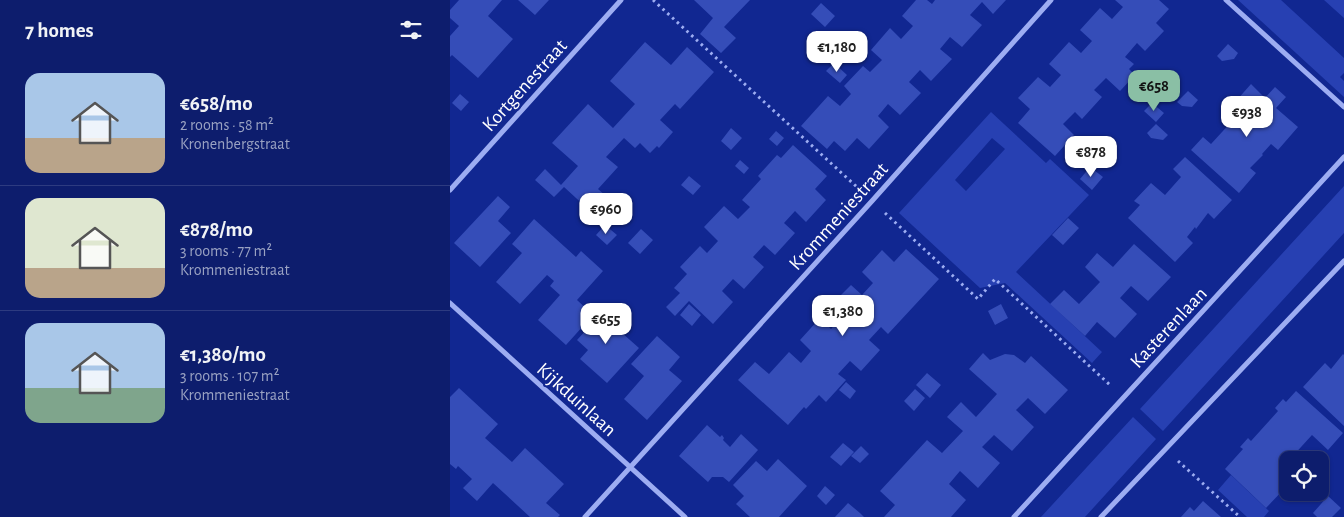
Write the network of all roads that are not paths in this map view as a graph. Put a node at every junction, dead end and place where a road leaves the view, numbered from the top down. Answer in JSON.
{"nodes":[{"id":1,"x":621,"y":0,"type":"edge"},
{"id":2,"x":1051,"y":0,"type":"edge"},
{"id":3,"x":1226,"y":0,"type":"edge"},
{"id":4,"x":1344,"y":107,"type":"edge"},
{"id":5,"x":1344,"y":157,"type":"edge"},
{"id":6,"x":450,"y":190,"type":"edge"},
{"id":7,"x":1344,"y":262,"type":"edge"},
{"id":8,"x":450,"y":303,"type":"edge"},
{"id":9,"x":630,"y":468,"type":"junction"},
{"id":10,"x":585,"y":517,"type":"edge"},
{"id":11,"x":685,"y":517,"type":"edge"},
{"id":12,"x":1014,"y":517,"type":"edge"},
{"id":13,"x":1101,"y":517,"type":"edge"}],
"edges":[{"from":1,"to":6,"type":"street","name":"Kortgenestraat"},
{"from":2,"to":9,"type":"street","name":"Krommeniestraat"},
{"from":3,"to":4,"type":"street"},
{"from":5,"to":12,"type":"street","name":"Kasterenlaan"},
{"from":7,"to":13,"type":"street"},
{"from":8,"to":9,"type":"street","name":"Kijkduinlaan"},
{"from":9,"to":10,"type":"street","name":"Krommeniestraat"},
{"from":9,"to":11,"type":"street","name":"Kijkduinlaan"}]}
